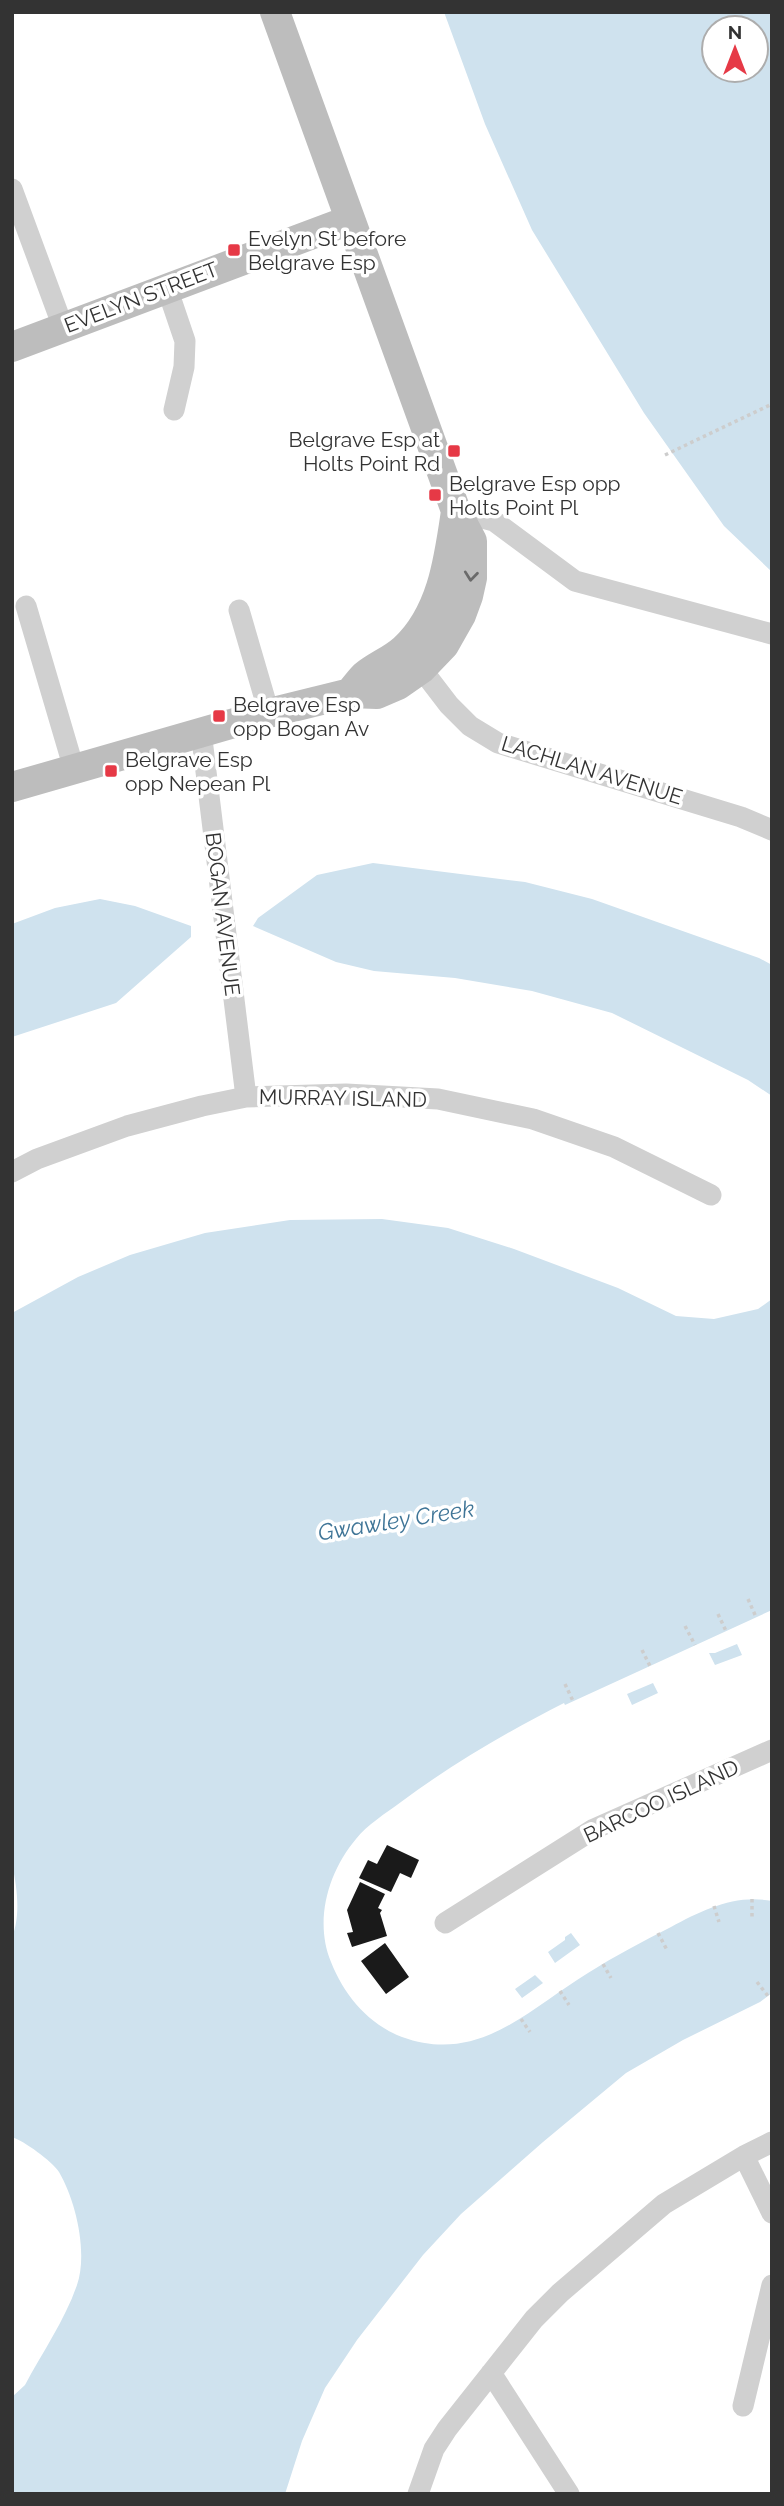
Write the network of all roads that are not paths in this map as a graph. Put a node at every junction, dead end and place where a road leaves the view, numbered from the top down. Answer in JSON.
{"nodes":[{"id":1,"x":275,"y":12,"type":"edge"},
{"id":2,"x":12,"y":189,"type":"edge"},
{"id":3,"x":350,"y":220,"type":"junction"},
{"id":4,"x":167,"y":288,"type":"junction"},
{"id":5,"x":63,"y":327,"type":"junction"},
{"id":6,"x":12,"y":347,"type":"edge"},
{"id":7,"x":174,"y":410,"type":"dead end"},
{"id":8,"x":456,"y":511,"type":"junction"},
{"id":9,"x":26,"y":606,"type":"dead end"},
{"id":10,"x":239,"y":610,"type":"dead end"},
{"id":11,"x":772,"y":634,"type":"edge"},
{"id":12,"x":413,"y":659,"type":"junction"},
{"id":13,"x":269,"y":713,"type":"junction"},
{"id":14,"x":201,"y":731,"type":"junction"},
{"id":15,"x":74,"y":769,"type":"junction"},
{"id":16,"x":12,"y":788,"type":"edge"},
{"id":17,"x":772,"y":830,"type":"edge"},
{"id":18,"x":246,"y":1097,"type":"junction"},
{"id":19,"x":12,"y":1172,"type":"edge"},
{"id":20,"x":711,"y":1195,"type":"dead end"},
{"id":21,"x":772,"y":1750,"type":"edge"},
{"id":22,"x":445,"y":1923,"type":"dead end"},
{"id":23,"x":772,"y":2142,"type":"edge"},
{"id":24,"x":744,"y":2156,"type":"junction"},
{"id":25,"x":772,"y":2213,"type":"edge"},
{"id":26,"x":772,"y":2286,"type":"edge"},
{"id":27,"x":491,"y":2373,"type":"junction"},
{"id":28,"x":743,"y":2406,"type":"dead end"},
{"id":29,"x":418,"y":2494,"type":"edge"},
{"id":30,"x":569,"y":2494,"type":"edge"}],
"edges":[{"from":1,"to":3,"type":"street"},
{"from":2,"to":5,"type":"street"},
{"from":3,"to":4,"type":"street","name":"EVELYN STREET"},
{"from":3,"to":8,"type":"street"},
{"from":4,"to":5,"type":"street","name":"EVELYN STREET"},
{"from":4,"to":7,"type":"street"},
{"from":5,"to":6,"type":"street","name":"EVELYN STREET"},
{"from":8,"to":11,"type":"street"},
{"from":8,"to":12,"type":"street"},
{"from":9,"to":15,"type":"street"},
{"from":10,"to":13,"type":"street"},
{"from":12,"to":13,"type":"street"},
{"from":12,"to":17,"type":"street","name":"LACHLAN AVENUE"},
{"from":13,"to":14,"type":"street"},
{"from":14,"to":15,"type":"street"},
{"from":14,"to":18,"type":"street","name":"BOGAN AVENUE"},
{"from":15,"to":16,"type":"street"},
{"from":18,"to":19,"type":"street","name":"MURRAY ISLAND"},
{"from":18,"to":20,"type":"street","name":"MURRAY ISLAND"},
{"from":21,"to":22,"type":"street","name":"BARCOO ISLAND"},
{"from":23,"to":24,"type":"street"},
{"from":24,"to":25,"type":"street"},
{"from":24,"to":27,"type":"street"},
{"from":26,"to":28,"type":"street"},
{"from":27,"to":29,"type":"street"},
{"from":27,"to":30,"type":"street"}]}
